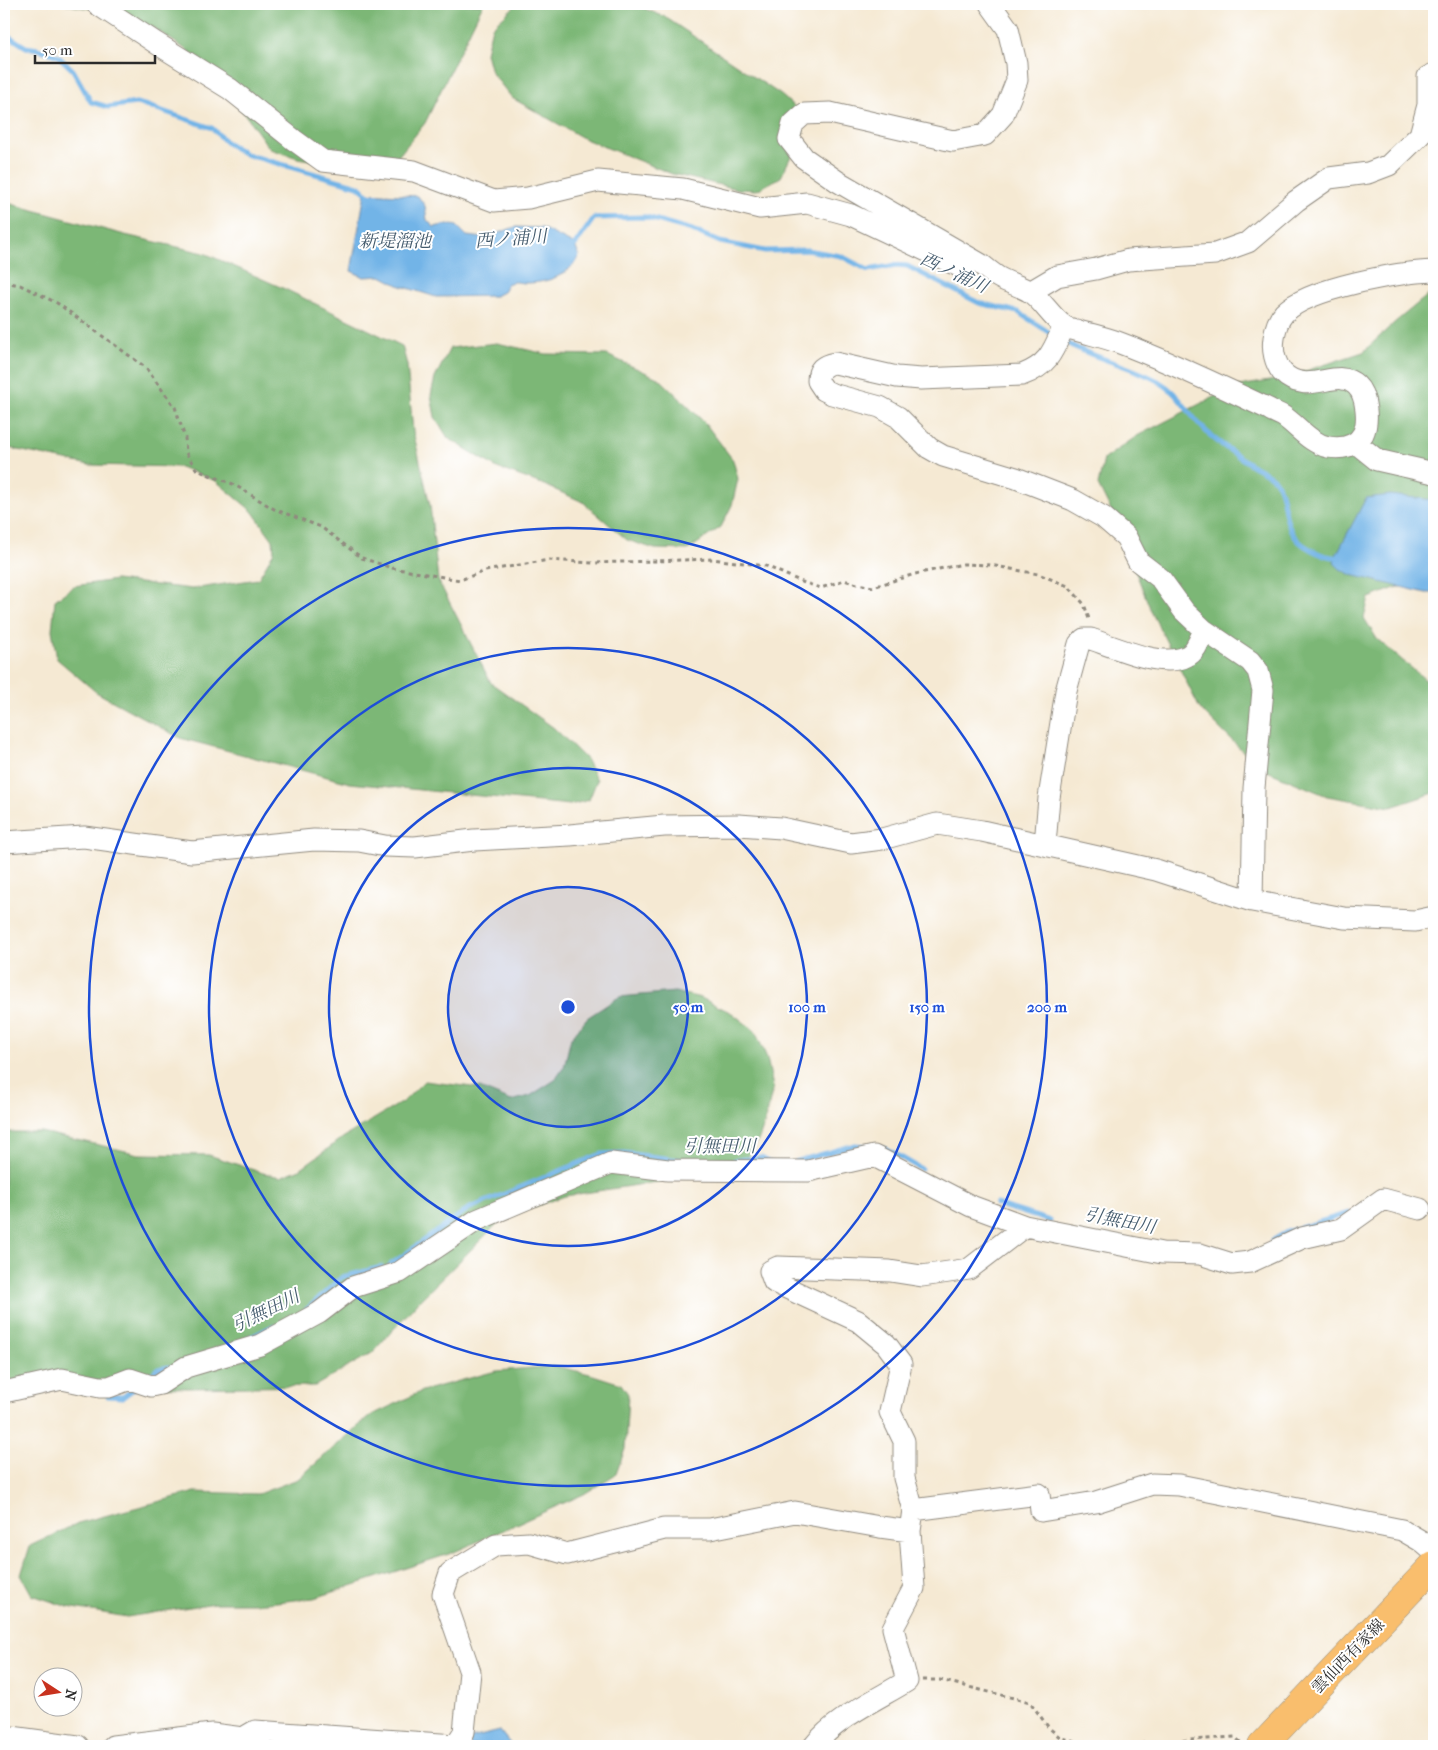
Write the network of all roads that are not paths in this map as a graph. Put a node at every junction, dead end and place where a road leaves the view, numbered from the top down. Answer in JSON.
{"nodes":[{"id":1,"x":97,"y":4,"type":"edge"},
{"id":2,"x":990,"y":4,"type":"edge"},
{"id":3,"x":1434,"y":74,"type":"edge"},
{"id":4,"x":982,"y":265,"type":"junction"},
{"id":5,"x":1434,"y":271,"type":"edge"},
{"id":6,"x":1030,"y":292,"type":"junction"},
{"id":7,"x":1064,"y":326,"type":"junction"},
{"id":8,"x":1356,"y":443,"type":"junction"},
{"id":9,"x":1434,"y":473,"type":"edge"},
{"id":10,"x":1204,"y":630,"type":"junction"},
{"id":11,"x":4,"y":842,"type":"edge"},
{"id":12,"x":1045,"y":844,"type":"junction"},
{"id":13,"x":1252,"y":901,"type":"junction"},
{"id":14,"x":1434,"y":917,"type":"edge"},
{"id":15,"x":1420,"y":1209,"type":"dead end"},
{"id":16,"x":1025,"y":1226,"type":"junction"},
{"id":17,"x":4,"y":1392,"type":"edge"},
{"id":18,"x":911,"y":1520,"type":"junction"},
{"id":19,"x":1434,"y":1552,"type":"edge"},
{"id":20,"x":1434,"y":1565,"type":"edge"},
{"id":21,"x":4,"y":1736,"type":"edge"},
{"id":22,"x":25,"y":1743,"type":"edge"},
{"id":23,"x":455,"y":1745,"type":"edge"},
{"id":24,"x":78,"y":1746,"type":"edge"},
{"id":25,"x":113,"y":1746,"type":"edge"},
{"id":26,"x":814,"y":1746,"type":"edge"},
{"id":27,"x":1262,"y":1746,"type":"edge"}],
"edges":[{"from":1,"to":4,"type":"street"},
{"from":2,"to":4,"type":"street"},
{"from":3,"to":6,"type":"street"},
{"from":4,"to":6,"type":"street"},
{"from":5,"to":8,"type":"street"},
{"from":6,"to":7,"type":"street"},
{"from":7,"to":8,"type":"street"},
{"from":7,"to":10,"type":"street"},
{"from":8,"to":9,"type":"street"},
{"from":10,"to":12,"type":"street"},
{"from":10,"to":13,"type":"street"},
{"from":11,"to":12,"type":"street"},
{"from":12,"to":13,"type":"street"},
{"from":13,"to":14,"type":"street"},
{"from":15,"to":16,"type":"street"},
{"from":16,"to":17,"type":"street"},
{"from":16,"to":18,"type":"street"},
{"from":18,"to":19,"type":"street"},
{"from":18,"to":23,"type":"street"},
{"from":18,"to":26,"type":"street"},
{"from":20,"to":27,"type":"main road","name":"雲仙西有家線"},
{"from":21,"to":22,"type":"street"},
{"from":22,"to":24,"type":"street"},
{"from":23,"to":25,"type":"street"}]}
